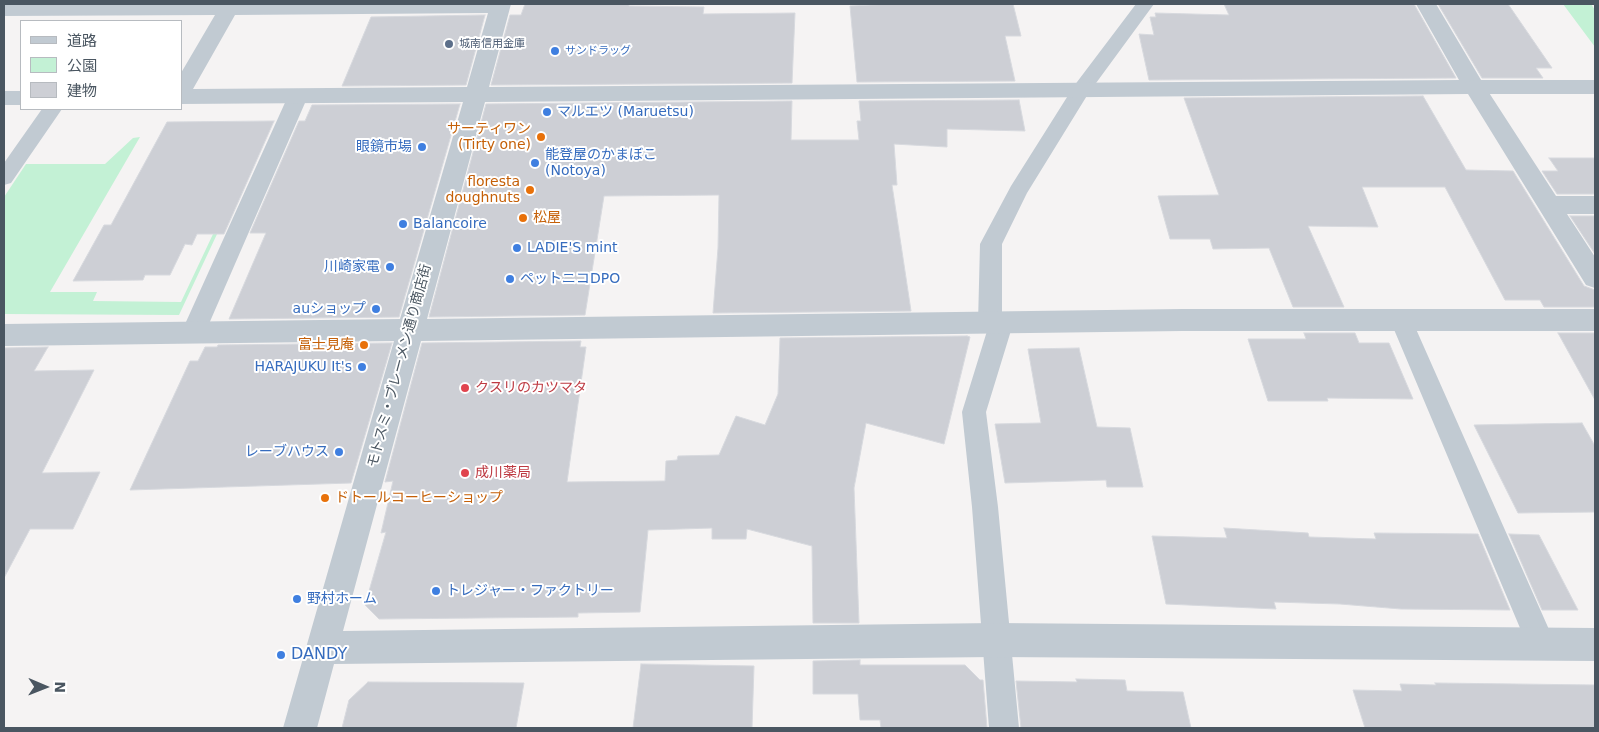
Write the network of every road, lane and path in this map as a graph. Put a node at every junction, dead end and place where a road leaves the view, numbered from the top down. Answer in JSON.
{"nodes":[{"id":1,"x":1145,"y":4,"type":"edge"},
{"id":2,"x":1426,"y":4,"type":"edge"},
{"id":3,"x":500,"y":5,"type":"edge"},
{"id":4,"x":230,"y":6,"type":"edge"},
{"id":5,"x":4,"y":10,"type":"edge"},
{"id":6,"x":1474,"y":87,"type":"junction"},
{"id":7,"x":1595,"y":87,"type":"edge"},
{"id":8,"x":182,"y":90,"type":"edge"},
{"id":9,"x":1081,"y":90,"type":"junction"},
{"id":10,"x":476,"y":94,"type":"junction"},
{"id":11,"x":298,"y":96,"type":"junction"},
{"id":12,"x":182,"y":97,"type":"edge"},
{"id":13,"x":4,"y":98,"type":"edge"},
{"id":14,"x":20,"y":98,"type":"edge"},
{"id":15,"x":51,"y":110,"type":"edge"},
{"id":16,"x":4,"y":178,"type":"edge"},
{"id":17,"x":1549,"y":205,"type":"junction"},
{"id":18,"x":1595,"y":205,"type":"edge"},
{"id":19,"x":1595,"y":278,"type":"edge"},
{"id":20,"x":1401,"y":320,"type":"junction"},
{"id":21,"x":1595,"y":320,"type":"edge"},
{"id":22,"x":995,"y":324,"type":"junction"},
{"id":23,"x":409,"y":331,"type":"junction"},
{"id":24,"x":193,"y":333,"type":"junction"},
{"id":25,"x":4,"y":335,"type":"edge"},
{"id":26,"x":995,"y":640,"type":"junction"},
{"id":27,"x":1541,"y":644,"type":"junction"},
{"id":28,"x":1595,"y":645,"type":"edge"},
{"id":29,"x":323,"y":648,"type":"junction"},
{"id":30,"x":300,"y":728,"type":"edge"},
{"id":31,"x":1004,"y":728,"type":"edge"}],
"edges":[{"from":1,"to":9,"type":"lane"},
{"from":2,"to":6,"type":"street"},
{"from":3,"to":4,"type":"street"},
{"from":3,"to":10,"type":"street","name":"モトスミ・ブレーメン通り商店街"},
{"from":4,"to":5,"type":"street"},
{"from":4,"to":8,"type":"street"},
{"from":6,"to":7,"type":"street"},
{"from":6,"to":9,"type":"street"},
{"from":6,"to":17,"type":"street"},
{"from":9,"to":10,"type":"street"},
{"from":9,"to":22,"type":"lane"},
{"from":10,"to":11,"type":"street"},
{"from":10,"to":23,"type":"street","name":"モトスミ・ブレーメン通り商店街"},
{"from":11,"to":12,"type":"street"},
{"from":11,"to":24,"type":"lane"},
{"from":13,"to":14,"type":"street"},
{"from":15,"to":16,"type":"lane"},
{"from":17,"to":18,"type":"street"},
{"from":17,"to":19,"type":"street"},
{"from":20,"to":21,"type":"street"},
{"from":20,"to":22,"type":"street"},
{"from":20,"to":27,"type":"lane"},
{"from":22,"to":23,"type":"street"},
{"from":22,"to":26,"type":"lane"},
{"from":23,"to":24,"type":"street"},
{"from":23,"to":29,"type":"street","name":"モトスミ・ブレーメン通り商店街"},
{"from":24,"to":25,"type":"street"},
{"from":26,"to":27,"type":"street"},
{"from":26,"to":29,"type":"street"},
{"from":26,"to":31,"type":"lane"},
{"from":27,"to":28,"type":"street"},
{"from":29,"to":30,"type":"street","name":"モトスミ・ブレーメン通り商店街"}]}
